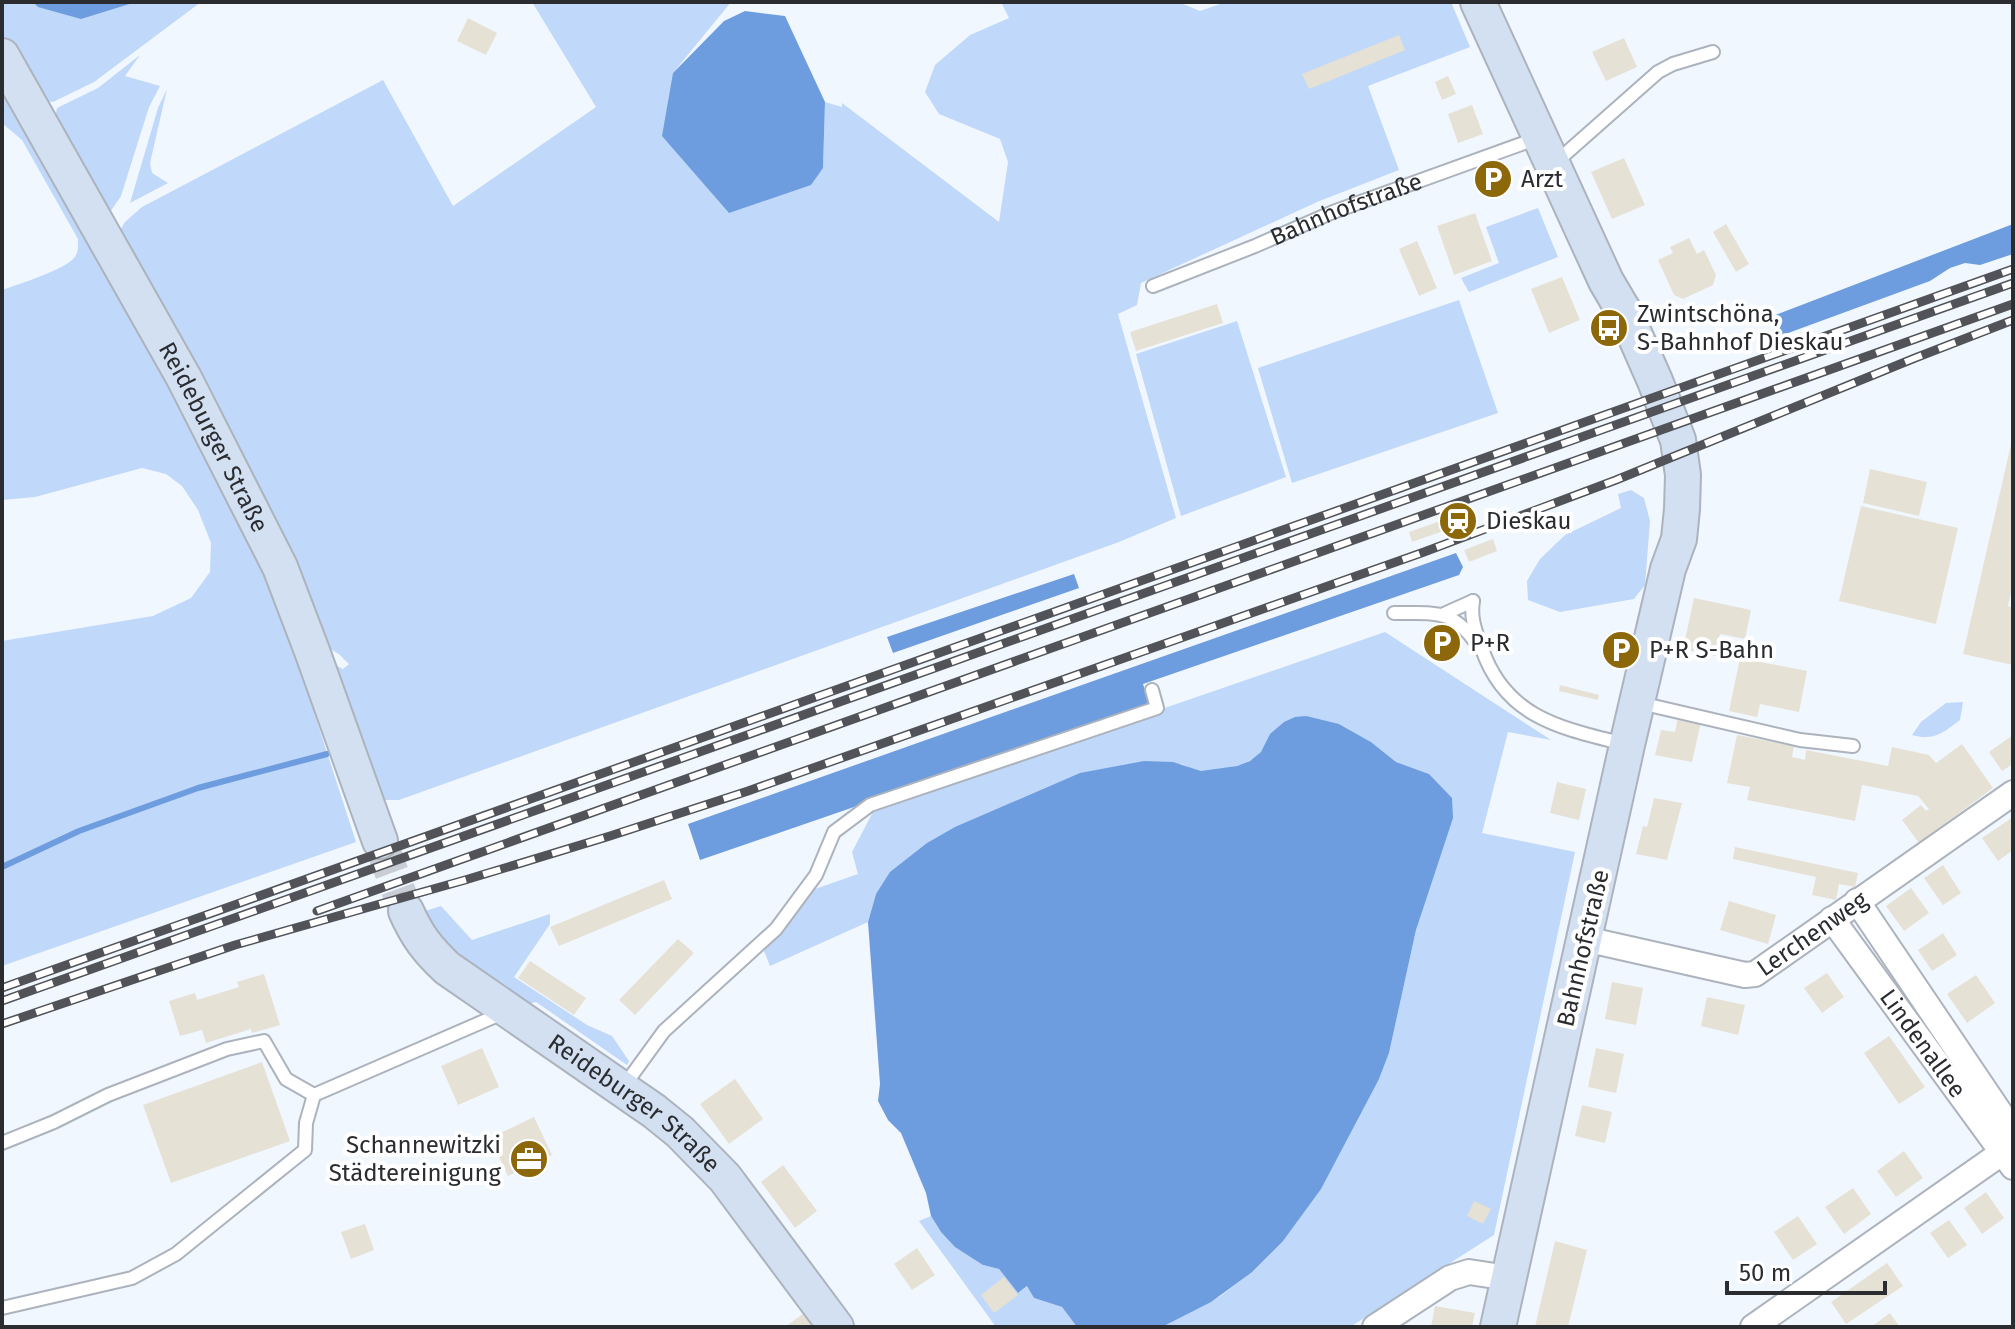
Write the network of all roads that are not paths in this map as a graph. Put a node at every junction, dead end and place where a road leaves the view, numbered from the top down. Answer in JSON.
{"nodes":[{"id":1,"x":1478,"y":2,"type":"edge"},
{"id":2,"x":1713,"y":52,"type":"dead end"},
{"id":3,"x":2,"y":56,"type":"edge"},
{"id":4,"x":1546,"y":151,"type":"junction"},
{"id":5,"x":1153,"y":286,"type":"dead end"},
{"id":6,"x":1394,"y":613,"type":"dead end"},
{"id":7,"x":1444,"y":614,"type":"junction"},
{"id":8,"x":1484,"y":655,"type":"junction"},
{"id":9,"x":1152,"y":690,"type":"dead end"},
{"id":10,"x":1637,"y":703,"type":"junction"},
{"id":11,"x":1627,"y":745,"type":"junction"},
{"id":12,"x":1853,"y":746,"type":"dead end"},
{"id":13,"x":2013,"y":793,"type":"edge"},
{"id":14,"x":380,"y":841,"type":"tunnel mouth"},
{"id":15,"x":1857,"y":901,"type":"junction"},
{"id":16,"x":406,"y":911,"type":"tunnel mouth"},
{"id":17,"x":1832,"y":919,"type":"junction"},
{"id":18,"x":1585,"y":939,"type":"junction"},
{"id":19,"x":508,"y":1011,"type":"junction"},
{"id":20,"x":622,"y":1089,"type":"junction"},
{"id":21,"x":314,"y":1095,"type":"junction"},
{"id":22,"x":2,"y":1143,"type":"edge"},
{"id":23,"x":2010,"y":1149,"type":"edge"},
{"id":24,"x":1508,"y":1278,"type":"junction"},
{"id":25,"x":2,"y":1308,"type":"edge"},
{"id":26,"x":836,"y":1327,"type":"edge"},
{"id":27,"x":1375,"y":1327,"type":"edge"},
{"id":28,"x":1498,"y":1327,"type":"edge"},
{"id":29,"x":1753,"y":1327,"type":"edge"}],
"edges":[{"from":1,"to":4,"type":"main road","name":"Bahnhofstraße"},
{"from":2,"to":4,"type":"lane"},
{"from":3,"to":14,"type":"main road","name":"Reideburger Straße"},
{"from":4,"to":5,"type":"lane","name":"Bahnhofstraße"},
{"from":4,"to":10,"type":"main road","name":"Bahnhofstraße"},
{"from":6,"to":7,"type":"lane"},
{"from":7,"to":8,"type":"lane"},
{"from":7,"to":8,"type":"lane"},
{"from":8,"to":11,"type":"lane"},
{"from":9,"to":20,"type":"lane"},
{"from":10,"to":11,"type":"main road","name":"Bahnhofstraße"},
{"from":10,"to":12,"type":"lane"},
{"from":11,"to":18,"type":"main road","name":"Bahnhofstraße"},
{"from":13,"to":15,"type":"street","name":"Lerchenweg"},
{"from":15,"to":17,"type":"street","name":"Lerchenweg"},
{"from":15,"to":23,"type":"street","name":"Lindenallee"},
{"from":16,"to":19,"type":"main road","name":"Reideburger Straße"},
{"from":17,"to":18,"type":"street","name":"Lerchenweg"},
{"from":17,"to":23,"type":"street","name":"Lindenallee"},
{"from":18,"to":24,"type":"main road","name":"Bahnhofstraße"},
{"from":19,"to":20,"type":"main road","name":"Reideburger Straße"},
{"from":19,"to":21,"type":"lane"},
{"from":20,"to":26,"type":"main road","name":"Reideburger Straße"},
{"from":21,"to":22,"type":"lane"},
{"from":21,"to":25,"type":"lane"},
{"from":23,"to":29,"type":"street"},
{"from":24,"to":27,"type":"street"},
{"from":24,"to":28,"type":"main road","name":"Bahnhofstraße"}]}
